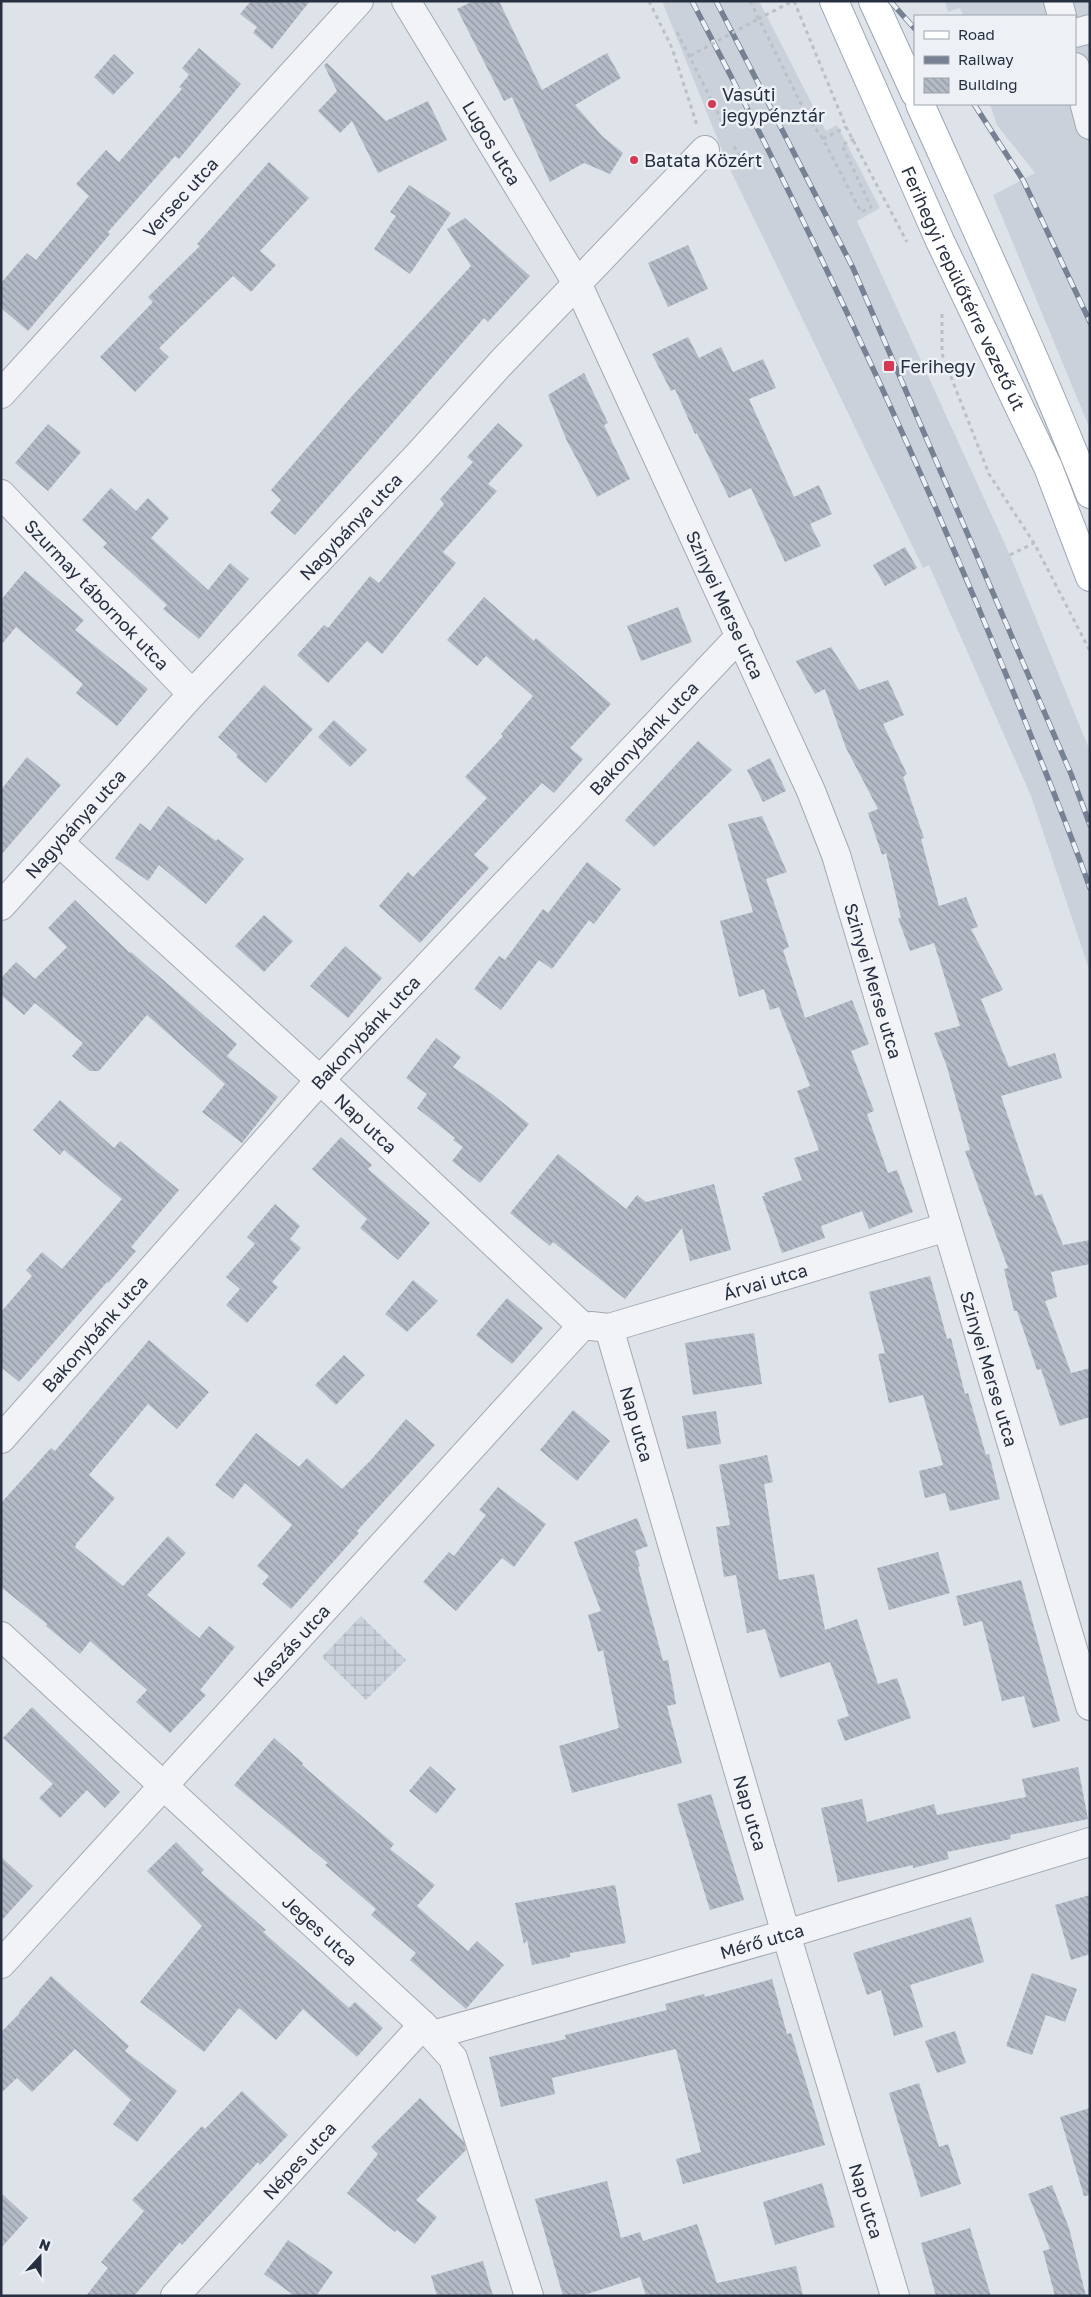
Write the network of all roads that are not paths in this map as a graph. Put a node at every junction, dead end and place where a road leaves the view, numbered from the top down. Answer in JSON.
{"nodes":[{"id":1,"x":359,"y":1,"type":"edge"},
{"id":2,"x":406,"y":1,"type":"edge"},
{"id":3,"x":834,"y":1,"type":"edge"},
{"id":4,"x":873,"y":1,"type":"edge"},
{"id":5,"x":1058,"y":1,"type":"edge"},
{"id":6,"x":1062,"y":15,"type":"edge"},
{"id":7,"x":1090,"y":29,"type":"edge"},
{"id":8,"x":1076,"y":33,"type":"edge"},
{"id":9,"x":1076,"y":71,"type":"edge"},
{"id":10,"x":914,"y":91,"type":"edge"},
{"id":11,"x":920,"y":105,"type":"edge"},
{"id":12,"x":1090,"y":125,"type":"edge"},
{"id":13,"x":705,"y":150,"type":"road end"},
{"id":14,"x":578,"y":285,"type":"junction"},
{"id":15,"x":1,"y":394,"type":"edge"},
{"id":16,"x":1,"y":494,"type":"edge"},
{"id":17,"x":1090,"y":494,"type":"edge"},
{"id":18,"x":1090,"y":577,"type":"edge"},
{"id":19,"x":740,"y":636,"type":"junction"},
{"id":20,"x":192,"y":694,"type":"junction"},
{"id":21,"x":60,"y":843,"type":"junction"},
{"id":22,"x":1,"y":906,"type":"edge"},
{"id":23,"x":320,"y":1080,"type":"junction"},
{"id":24,"x":947,"y":1227,"type":"junction"},
{"id":25,"x":582,"y":1326,"type":"junction"},
{"id":26,"x":609,"y":1328,"type":"junction"},
{"id":27,"x":1,"y":1439,"type":"edge"},
{"id":28,"x":1,"y":1636,"type":"edge"},
{"id":29,"x":1090,"y":1706,"type":"edge"},
{"id":30,"x":165,"y":1784,"type":"junction"},
{"id":31,"x":1090,"y":1842,"type":"edge"},
{"id":32,"x":786,"y":1934,"type":"junction"},
{"id":33,"x":1,"y":1964,"type":"edge"},
{"id":34,"x":428,"y":2030,"type":"junction"},
{"id":35,"x":175,"y":2296,"type":"edge"},
{"id":36,"x":529,"y":2296,"type":"edge"},
{"id":37,"x":895,"y":2296,"type":"edge"}],
"edges":[{"from":1,"to":15,"type":"street","name":"Versec utca"},
{"from":2,"to":14,"type":"street","name":"Lugos utca"},
{"from":3,"to":18,"type":"main road","name":"Ferihegyi repülőtérre vezető út"},
{"from":4,"to":10,"type":"main road"},
{"from":5,"to":6,"type":"street"},
{"from":7,"to":8,"type":"street"},
{"from":9,"to":12,"type":"street"},
{"from":11,"to":17,"type":"main road","name":"Ferihegyi repülőtérre vezető út"},
{"from":13,"to":14,"type":"street","name":"Nagybánya utca"},
{"from":14,"to":19,"type":"street","name":"Szinyei Merse utca"},
{"from":14,"to":20,"type":"street","name":"Nagybánya utca"},
{"from":16,"to":20,"type":"street","name":"Szurmay tábornok utca"},
{"from":19,"to":23,"type":"street","name":"Bakonybánk utca"},
{"from":19,"to":24,"type":"street","name":"Szinyei Merse utca"},
{"from":20,"to":21,"type":"street","name":"Nagybánya utca"},
{"from":21,"to":22,"type":"street","name":"Nagybánya utca"},
{"from":21,"to":23,"type":"street","name":"Nap utca"},
{"from":23,"to":25,"type":"street","name":"Nap utca"},
{"from":23,"to":27,"type":"street","name":"Bakonybánk utca"},
{"from":24,"to":26,"type":"street","name":"Árvai utca"},
{"from":24,"to":29,"type":"street","name":"Szinyei Merse utca"},
{"from":25,"to":26,"type":"street","name":"Árvai utca"},
{"from":25,"to":30,"type":"street","name":"Kaszás utca"},
{"from":26,"to":32,"type":"street","name":"Nap utca"},
{"from":28,"to":30,"type":"street","name":"Jeges utca"},
{"from":30,"to":33,"type":"street","name":"Kaszás utca"},
{"from":30,"to":34,"type":"street","name":"Jeges utca"},
{"from":31,"to":32,"type":"street","name":"Mérő utca"},
{"from":32,"to":34,"type":"street","name":"Mérő utca"},
{"from":32,"to":37,"type":"street","name":"Nap utca"},
{"from":34,"to":35,"type":"street","name":"Népes utca"},
{"from":34,"to":36,"type":"street","name":"Jeges utca"}]}
